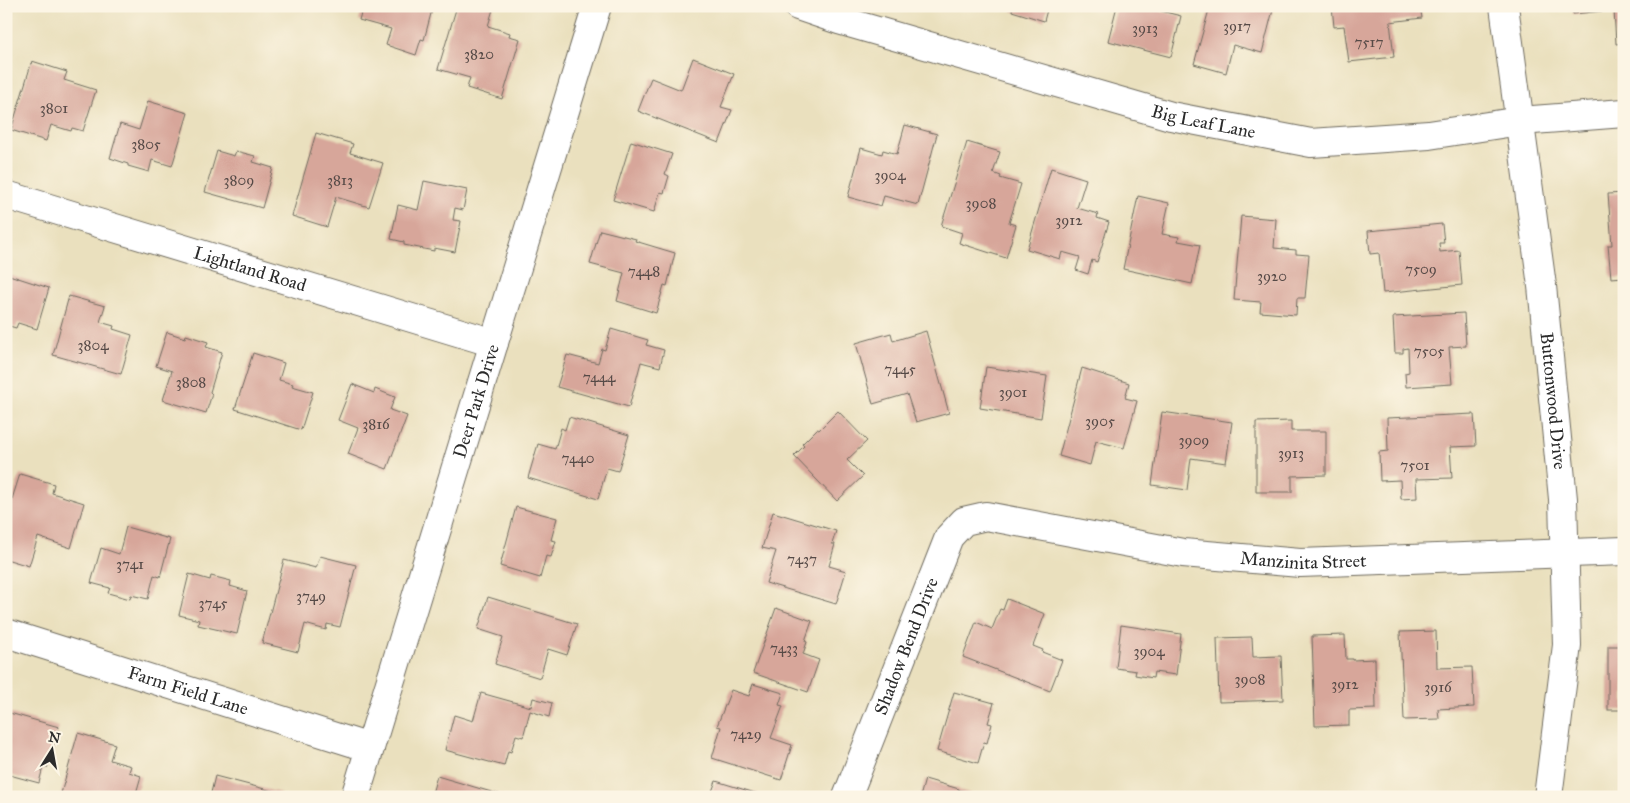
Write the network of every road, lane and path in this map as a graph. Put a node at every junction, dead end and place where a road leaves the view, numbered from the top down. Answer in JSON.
{"nodes":[{"id":1,"x":597,"y":6,"type":"edge"},
{"id":2,"x":798,"y":6,"type":"edge"},
{"id":3,"x":1504,"y":6,"type":"edge"},
{"id":4,"x":1624,"y":113,"type":"edge"},
{"id":5,"x":1520,"y":121,"type":"junction"},
{"id":6,"x":6,"y":195,"type":"edge"},
{"id":7,"x":494,"y":343,"type":"junction"},
{"id":8,"x":986,"y":516,"type":"joint"},
{"id":9,"x":1624,"y":551,"type":"edge"},
{"id":10,"x":1564,"y":553,"type":"junction"},
{"id":11,"x":6,"y":633,"type":"edge"},
{"id":12,"x":370,"y":748,"type":"junction"},
{"id":13,"x":356,"y":797,"type":"edge"},
{"id":14,"x":848,"y":797,"type":"edge"},
{"id":15,"x":1548,"y":797,"type":"edge"}],
"edges":[{"from":1,"to":7,"type":"street","name":"Deer Park Drive"},
{"from":2,"to":5,"type":"street","name":"Big Leaf Lane"},
{"from":3,"to":5,"type":"street","name":"Buttonwood Drive"},
{"from":4,"to":5,"type":"street","name":"Big Leaf Lane"},
{"from":5,"to":10,"type":"street","name":"Buttonwood Drive"},
{"from":6,"to":7,"type":"street","name":"Lightland Road"},
{"from":7,"to":12,"type":"street","name":"Deer Park Drive"},
{"from":8,"to":10,"type":"street","name":"Manzinita Street"},
{"from":8,"to":14,"type":"street","name":"Shadow Bend Drive"},
{"from":9,"to":10,"type":"street","name":"Manzinita Street"},
{"from":10,"to":15,"type":"street","name":"Buttonwood Drive"},
{"from":11,"to":12,"type":"street","name":"Farm Field Lane"},
{"from":12,"to":13,"type":"street","name":"Deer Park Drive"}]}
